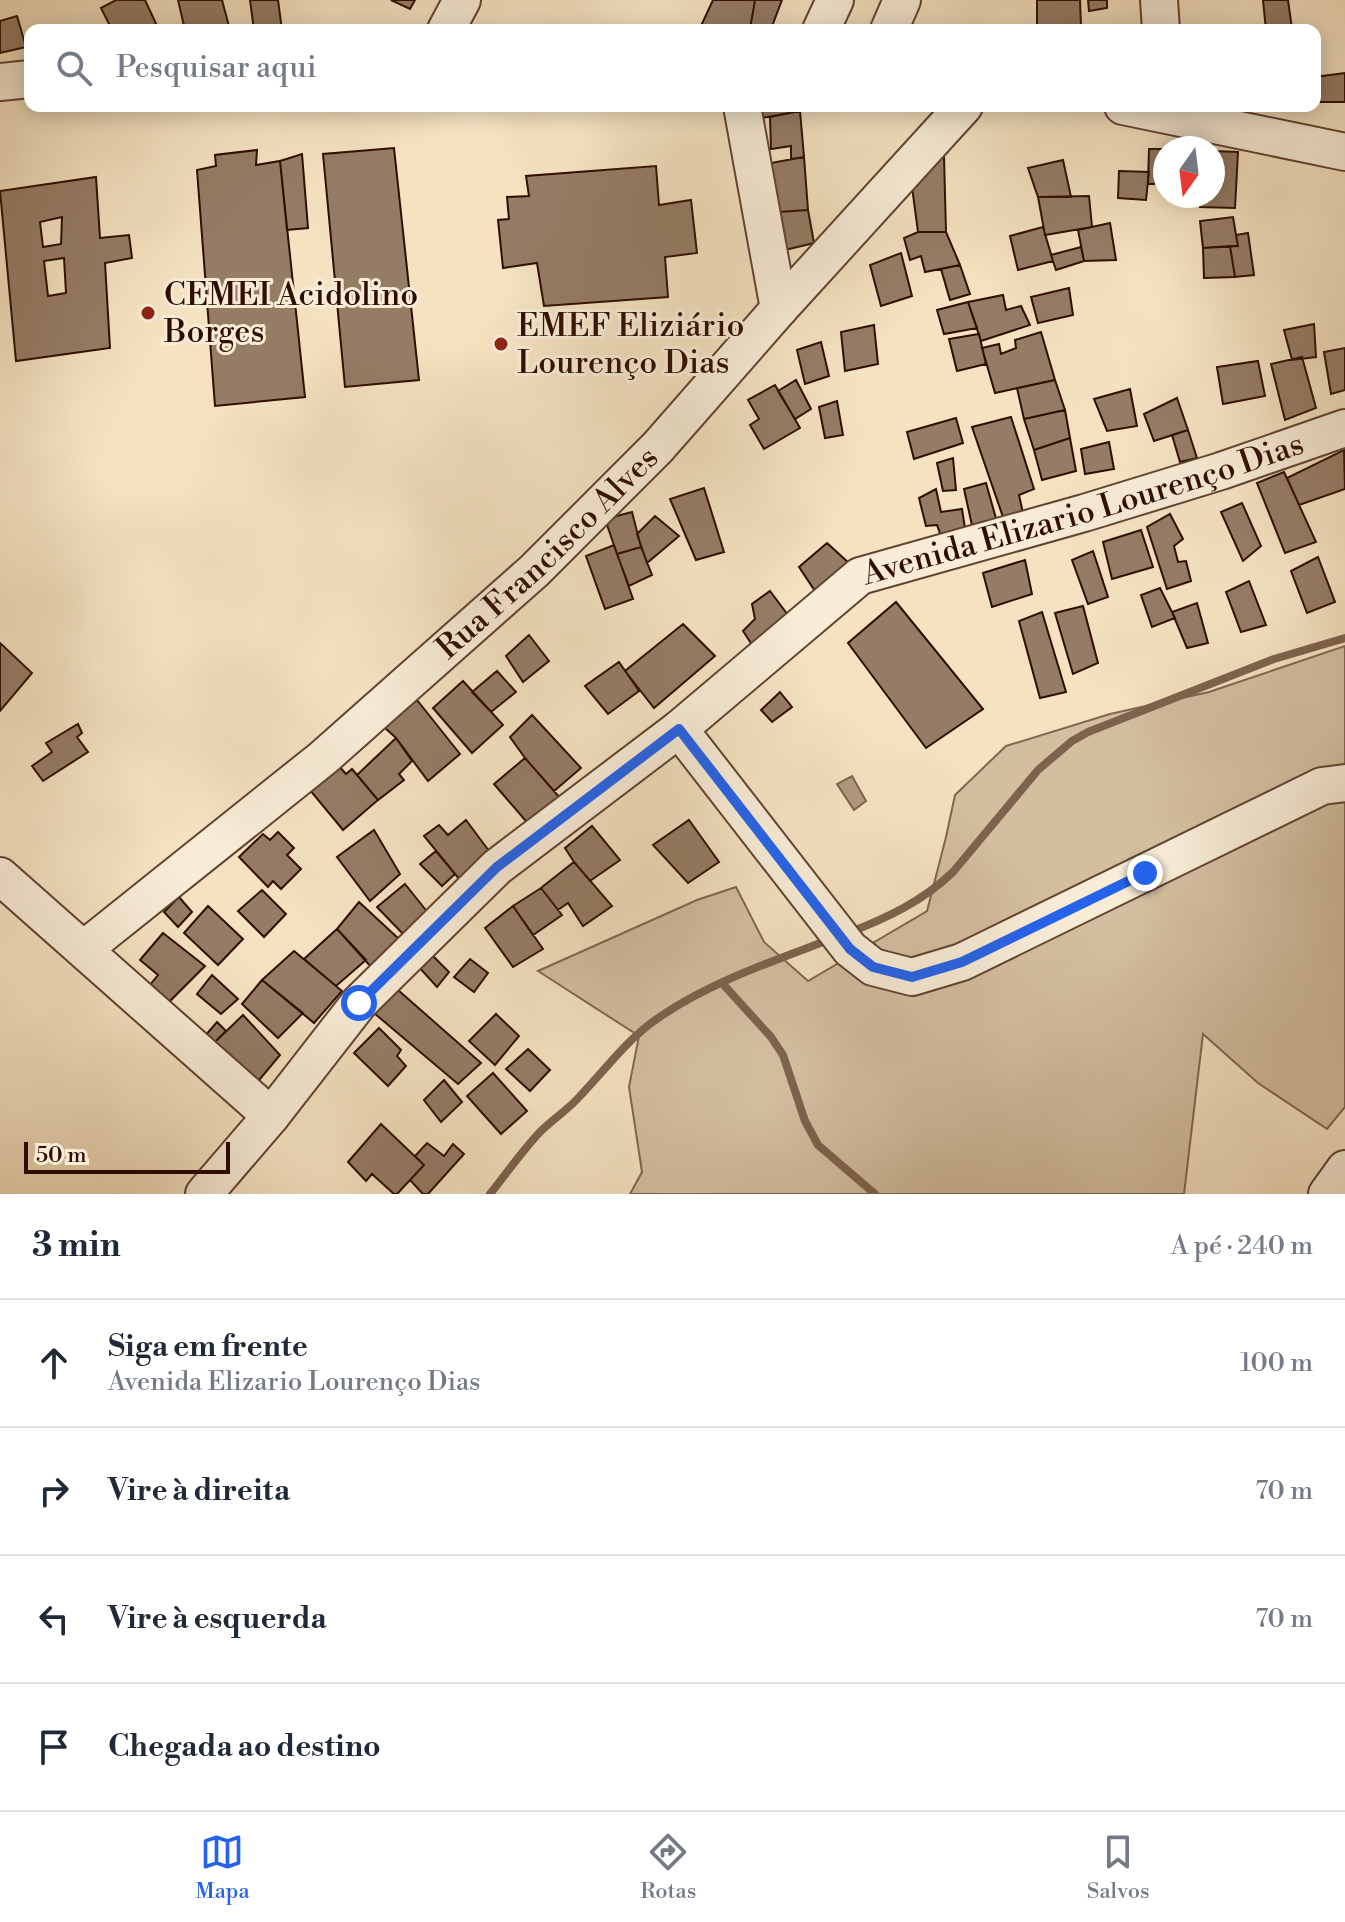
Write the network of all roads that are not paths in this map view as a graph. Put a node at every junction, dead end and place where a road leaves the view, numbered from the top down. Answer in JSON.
{"nodes":[{"id":1,"x":462,"y":0,"type":"edge"},
{"id":2,"x":835,"y":0,"type":"edge"},
{"id":3,"x":902,"y":0,"type":"edge"},
{"id":4,"x":1159,"y":0,"type":"edge"},
{"id":5,"x":449,"y":24,"type":"edge"},
{"id":6,"x":824,"y":24,"type":"edge"},
{"id":7,"x":892,"y":24,"type":"edge"},
{"id":8,"x":1161,"y":24,"type":"edge"},
{"id":9,"x":24,"y":80,"type":"edge"},
{"id":10,"x":0,"y":82,"type":"edge"},
{"id":11,"x":743,"y":112,"type":"edge"},
{"id":12,"x":959,"y":112,"type":"edge"},
{"id":13,"x":1174,"y":112,"type":"edge"},
{"id":14,"x":1345,"y":152,"type":"edge"},
{"id":15,"x":779,"y":309,"type":"junction"},
{"id":16,"x":1345,"y":428,"type":"edge"},
{"id":17,"x":679,"y":729,"type":"junction"},
{"id":18,"x":1345,"y":783,"type":"edge"},
{"id":19,"x":0,"y":876,"type":"edge"},
{"id":20,"x":84,"y":949,"type":"junction"},
{"id":21,"x":271,"y":1116,"type":"junction"},
{"id":22,"x":1345,"y":1169,"type":"edge"},
{"id":23,"x":204,"y":1194,"type":"edge"},
{"id":24,"x":1327,"y":1194,"type":"edge"}],
"edges":[{"from":1,"to":5,"type":"street"},
{"from":2,"to":6,"type":"street"},
{"from":3,"to":7,"type":"street"},
{"from":4,"to":8,"type":"street"},
{"from":9,"to":10,"type":"street"},
{"from":11,"to":15,"type":"street"},
{"from":12,"to":15,"type":"street","name":"Rua Francisco Alves"},
{"from":13,"to":14,"type":"street"},
{"from":15,"to":20,"type":"street","name":"Rua Francisco Alves"},
{"from":16,"to":17,"type":"street","name":"Avenida Elizario Lourenço Dias"},
{"from":17,"to":18,"type":"street"},
{"from":17,"to":21,"type":"street","name":"Avenida Elizario Lourenço Dias"},
{"from":19,"to":20,"type":"street"},
{"from":20,"to":21,"type":"street"},
{"from":21,"to":23,"type":"street","name":"Avenida Elizario Lourenço Dias"},
{"from":22,"to":24,"type":"street"}]}
